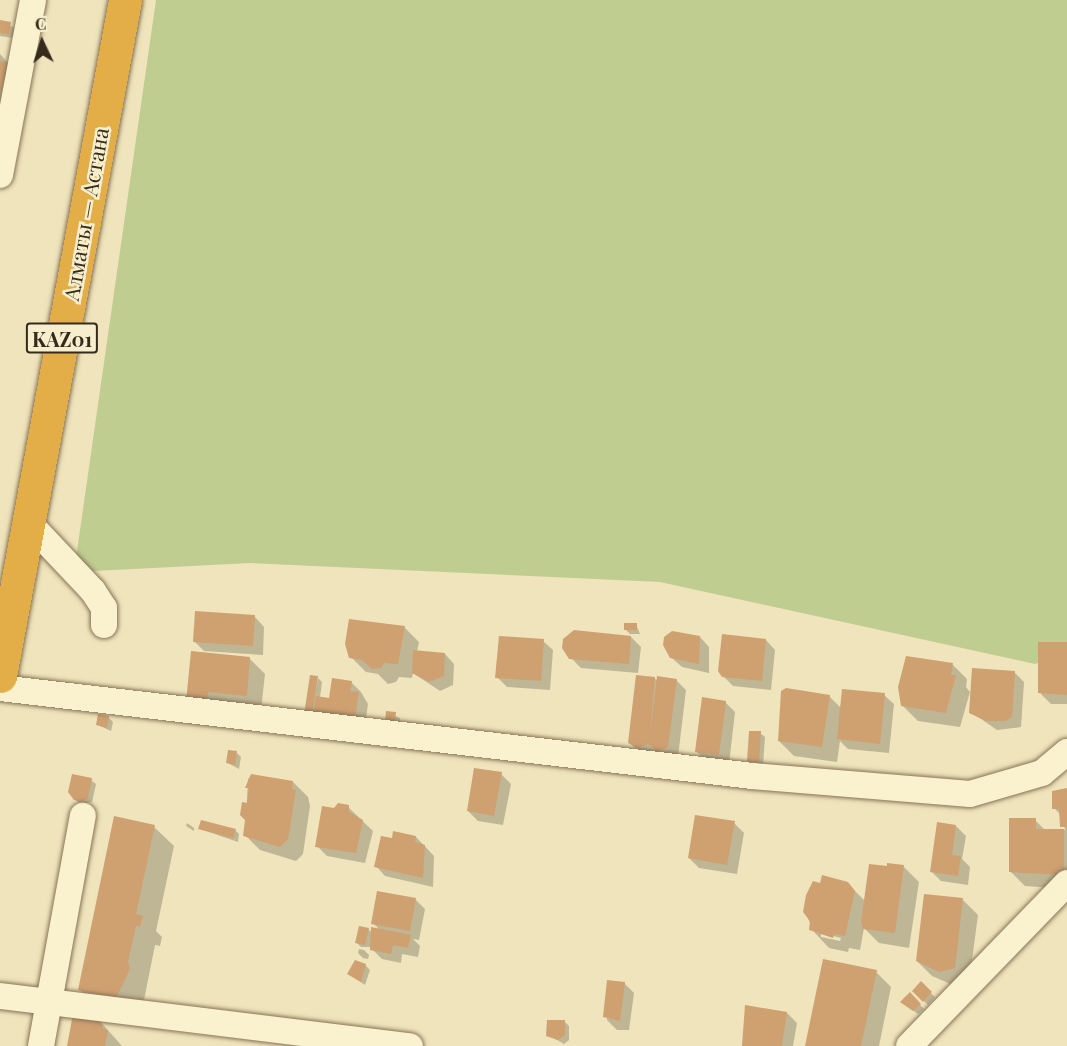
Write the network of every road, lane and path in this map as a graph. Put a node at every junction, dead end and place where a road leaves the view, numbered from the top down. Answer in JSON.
{"nodes":[{"id":1,"x":33,"y":0,"type":"edge"},
{"id":2,"x":125,"y":0,"type":"edge"},
{"id":3,"x":0,"y":175,"type":"edge"},
{"id":4,"x":28,"y":522,"type":"junction"},
{"id":5,"x":104,"y":625,"type":"dead end"},
{"id":6,"x":0,"y":676,"type":"edge"},
{"id":7,"x":0,"y":688,"type":"edge"},
{"id":8,"x":1067,"y":752,"type":"edge"},
{"id":9,"x":83,"y":816,"type":"dead end"},
{"id":10,"x":1067,"y":882,"type":"edge"},
{"id":11,"x":0,"y":996,"type":"edge"},
{"id":12,"x":50,"y":1001,"type":"junction"},
{"id":13,"x":41,"y":1046,"type":"edge"},
{"id":14,"x":410,"y":1046,"type":"edge"},
{"id":15,"x":909,"y":1046,"type":"edge"}],
"edges":[{"from":1,"to":3,"type":"street"},
{"from":2,"to":4,"type":"highway","name":"Алматы — Астана","number":"KАZ01"},
{"from":4,"to":5,"type":"street"},
{"from":4,"to":6,"type":"highway","name":"Алматы — Астана","number":"KАZ01"},
{"from":7,"to":8,"type":"street"},
{"from":9,"to":12,"type":"street"},
{"from":10,"to":15,"type":"street"},
{"from":11,"to":12,"type":"street"},
{"from":12,"to":13,"type":"street"},
{"from":12,"to":14,"type":"street"}]}
